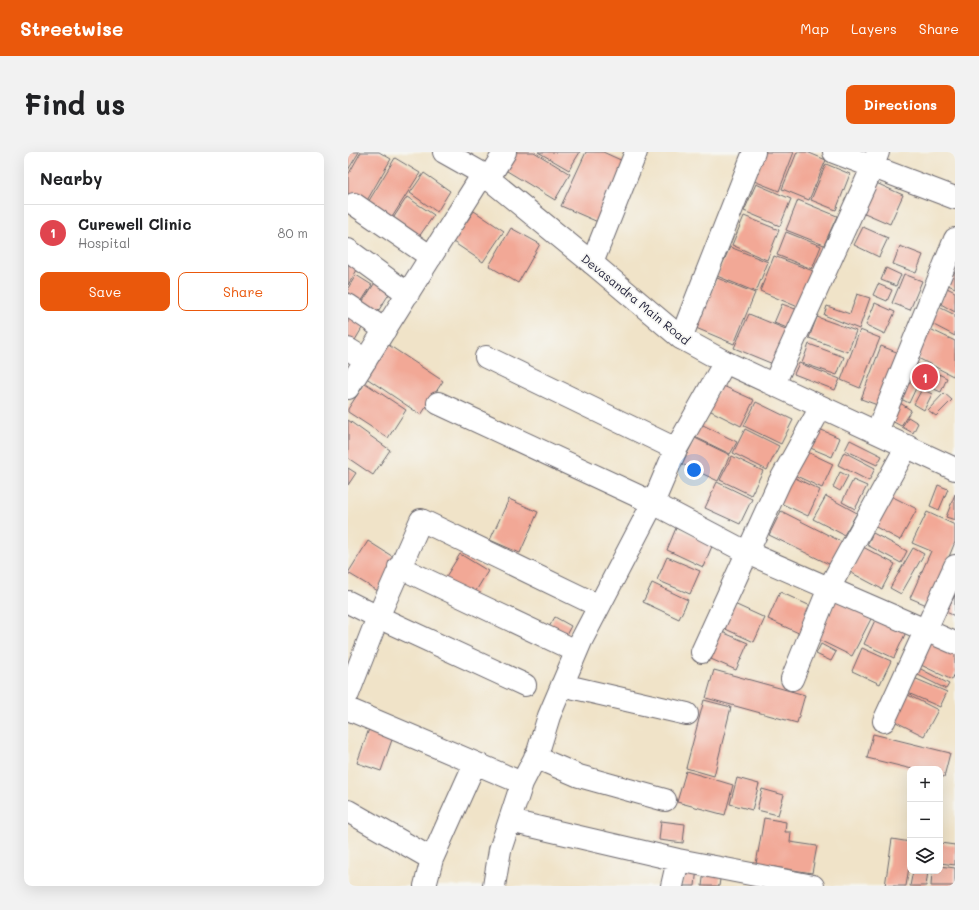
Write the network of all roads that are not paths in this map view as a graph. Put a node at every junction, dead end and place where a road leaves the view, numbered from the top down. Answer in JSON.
{"nodes":[{"id":1,"x":444,"y":152,"type":"edge"},
{"id":2,"x":505,"y":152,"type":"edge"},
{"id":3,"x":636,"y":152,"type":"edge"},
{"id":4,"x":754,"y":152,"type":"edge"},
{"id":5,"x":834,"y":152,"type":"edge"},
{"id":6,"x":875,"y":159,"type":"edge"},
{"id":7,"x":486,"y":177,"type":"junction"},
{"id":8,"x":955,"y":198,"type":"edge"},
{"id":9,"x":354,"y":204,"type":"dead end"},
{"id":10,"x":955,"y":239,"type":"edge"},
{"id":11,"x":348,"y":250,"type":"edge"},
{"id":12,"x":431,"y":257,"type":"junction"},
{"id":13,"x":592,"y":263,"type":"junction"},
{"id":14,"x":408,"y":294,"type":"junction"},
{"id":15,"x":348,"y":305,"type":"edge"},
{"id":16,"x":385,"y":330,"type":"junction"},
{"id":17,"x":681,"y":338,"type":"junction"},
{"id":18,"x":357,"y":354,"type":"edge"},
{"id":19,"x":486,"y":357,"type":"dead end"},
{"id":20,"x":725,"y":362,"type":"junction"},
{"id":21,"x":774,"y":384,"type":"junction"},
{"id":22,"x":348,"y":388,"type":"edge"},
{"id":23,"x":438,"y":403,"type":"dead end"},
{"id":24,"x":821,"y":407,"type":"junction"},
{"id":25,"x":877,"y":432,"type":"junction"},
{"id":26,"x":906,"y":446,"type":"junction"},
{"id":27,"x":676,"y":449,"type":"junction"},
{"id":28,"x":955,"y":468,"type":"edge"},
{"id":29,"x":653,"y":503,"type":"junction"},
{"id":30,"x":748,"y":552,"type":"junction"},
{"id":31,"x":955,"y":566,"type":"edge"},
{"id":32,"x":399,"y":567,"type":"junction"},
{"id":33,"x":829,"y":588,"type":"junction"},
{"id":34,"x":348,"y":602,"type":"edge"},
{"id":35,"x":599,"y":606,"type":"junction"},
{"id":36,"x":378,"y":618,"type":"junction"},
{"id":37,"x":925,"y":630,"type":"junction"},
{"id":38,"x":955,"y":643,"type":"edge"},
{"id":39,"x":576,"y":651,"type":"junction"},
{"id":40,"x":702,"y":652,"type":"dead end"},
{"id":41,"x":792,"y":679,"type":"dead end"},
{"id":42,"x":525,"y":685,"type":"dead end"},
{"id":43,"x":562,"y":685,"type":"junction"},
{"id":44,"x":348,"y":694,"type":"edge"},
{"id":45,"x":348,"y":709,"type":"edge"},
{"id":46,"x":687,"y":714,"type":"dead end"},
{"id":47,"x":884,"y":721,"type":"dead end"},
{"id":48,"x":535,"y":757,"type":"junction"},
{"id":49,"x":475,"y":763,"type":"junction"},
{"id":50,"x":522,"y":783,"type":"junction"},
{"id":51,"x":665,"y":800,"type":"dead end"},
{"id":52,"x":348,"y":811,"type":"edge"},
{"id":53,"x":510,"y":821,"type":"junction"},
{"id":54,"x":432,"y":859,"type":"junction"},
{"id":55,"x":678,"y":860,"type":"junction"},
{"id":56,"x":425,"y":886,"type":"edge"},
{"id":57,"x":494,"y":886,"type":"edge"},
{"id":58,"x":672,"y":886,"type":"edge"},
{"id":59,"x":813,"y":886,"type":"edge"}],
"edges":[{"from":1,"to":7,"type":"street","name":"Devasandra Main Road"},
{"from":2,"to":7,"type":"street"},
{"from":3,"to":13,"type":"street"},
{"from":4,"to":17,"type":"street"},
{"from":5,"to":6,"type":"street"},
{"from":6,"to":8,"type":"street"},
{"from":6,"to":21,"type":"street"},
{"from":7,"to":12,"type":"street"},
{"from":7,"to":13,"type":"street","name":"Devasandra Main Road"},
{"from":9,"to":12,"type":"street"},
{"from":10,"to":25,"type":"street"},
{"from":11,"to":14,"type":"street"},
{"from":12,"to":14,"type":"street"},
{"from":13,"to":17,"type":"street","name":"Devasandra Main Road"},
{"from":14,"to":16,"type":"street"},
{"from":15,"to":16,"type":"street"},
{"from":16,"to":18,"type":"street"},
{"from":17,"to":20,"type":"street","name":"Devasandra Main Road"},
{"from":18,"to":22,"type":"street"},
{"from":19,"to":27,"type":"street"},
{"from":20,"to":21,"type":"street","name":"Devasandra Main Road"},
{"from":20,"to":27,"type":"street"},
{"from":21,"to":24,"type":"street","name":"Devasandra Main Road"},
{"from":23,"to":29,"type":"street"},
{"from":24,"to":25,"type":"street","name":"Devasandra Main Road"},
{"from":24,"to":30,"type":"street"},
{"from":25,"to":26,"type":"street","name":"Devasandra Main Road"},
{"from":26,"to":28,"type":"street","name":"Devasandra Main Road"},
{"from":26,"to":33,"type":"street"},
{"from":27,"to":29,"type":"street"},
{"from":29,"to":30,"type":"street"},
{"from":29,"to":35,"type":"street"},
{"from":30,"to":33,"type":"street"},
{"from":30,"to":40,"type":"street"},
{"from":31,"to":37,"type":"street"},
{"from":32,"to":35,"type":"street"},
{"from":32,"to":36,"type":"street"},
{"from":32,"to":39,"type":"street"},
{"from":33,"to":37,"type":"street"},
{"from":33,"to":41,"type":"street"},
{"from":34,"to":36,"type":"street"},
{"from":35,"to":39,"type":"street"},
{"from":36,"to":42,"type":"street"},
{"from":36,"to":44,"type":"street"},
{"from":37,"to":38,"type":"street"},
{"from":37,"to":47,"type":"street"},
{"from":39,"to":43,"type":"street"},
{"from":43,"to":46,"type":"street"},
{"from":43,"to":48,"type":"street"},
{"from":45,"to":49,"type":"street"},
{"from":48,"to":50,"type":"street"},
{"from":48,"to":51,"type":"street"},
{"from":49,"to":50,"type":"street"},
{"from":49,"to":54,"type":"street"},
{"from":50,"to":53,"type":"street"},
{"from":52,"to":54,"type":"street"},
{"from":53,"to":55,"type":"street"},
{"from":53,"to":57,"type":"street"},
{"from":54,"to":56,"type":"street"},
{"from":55,"to":58,"type":"street"},
{"from":55,"to":59,"type":"street"}]}
